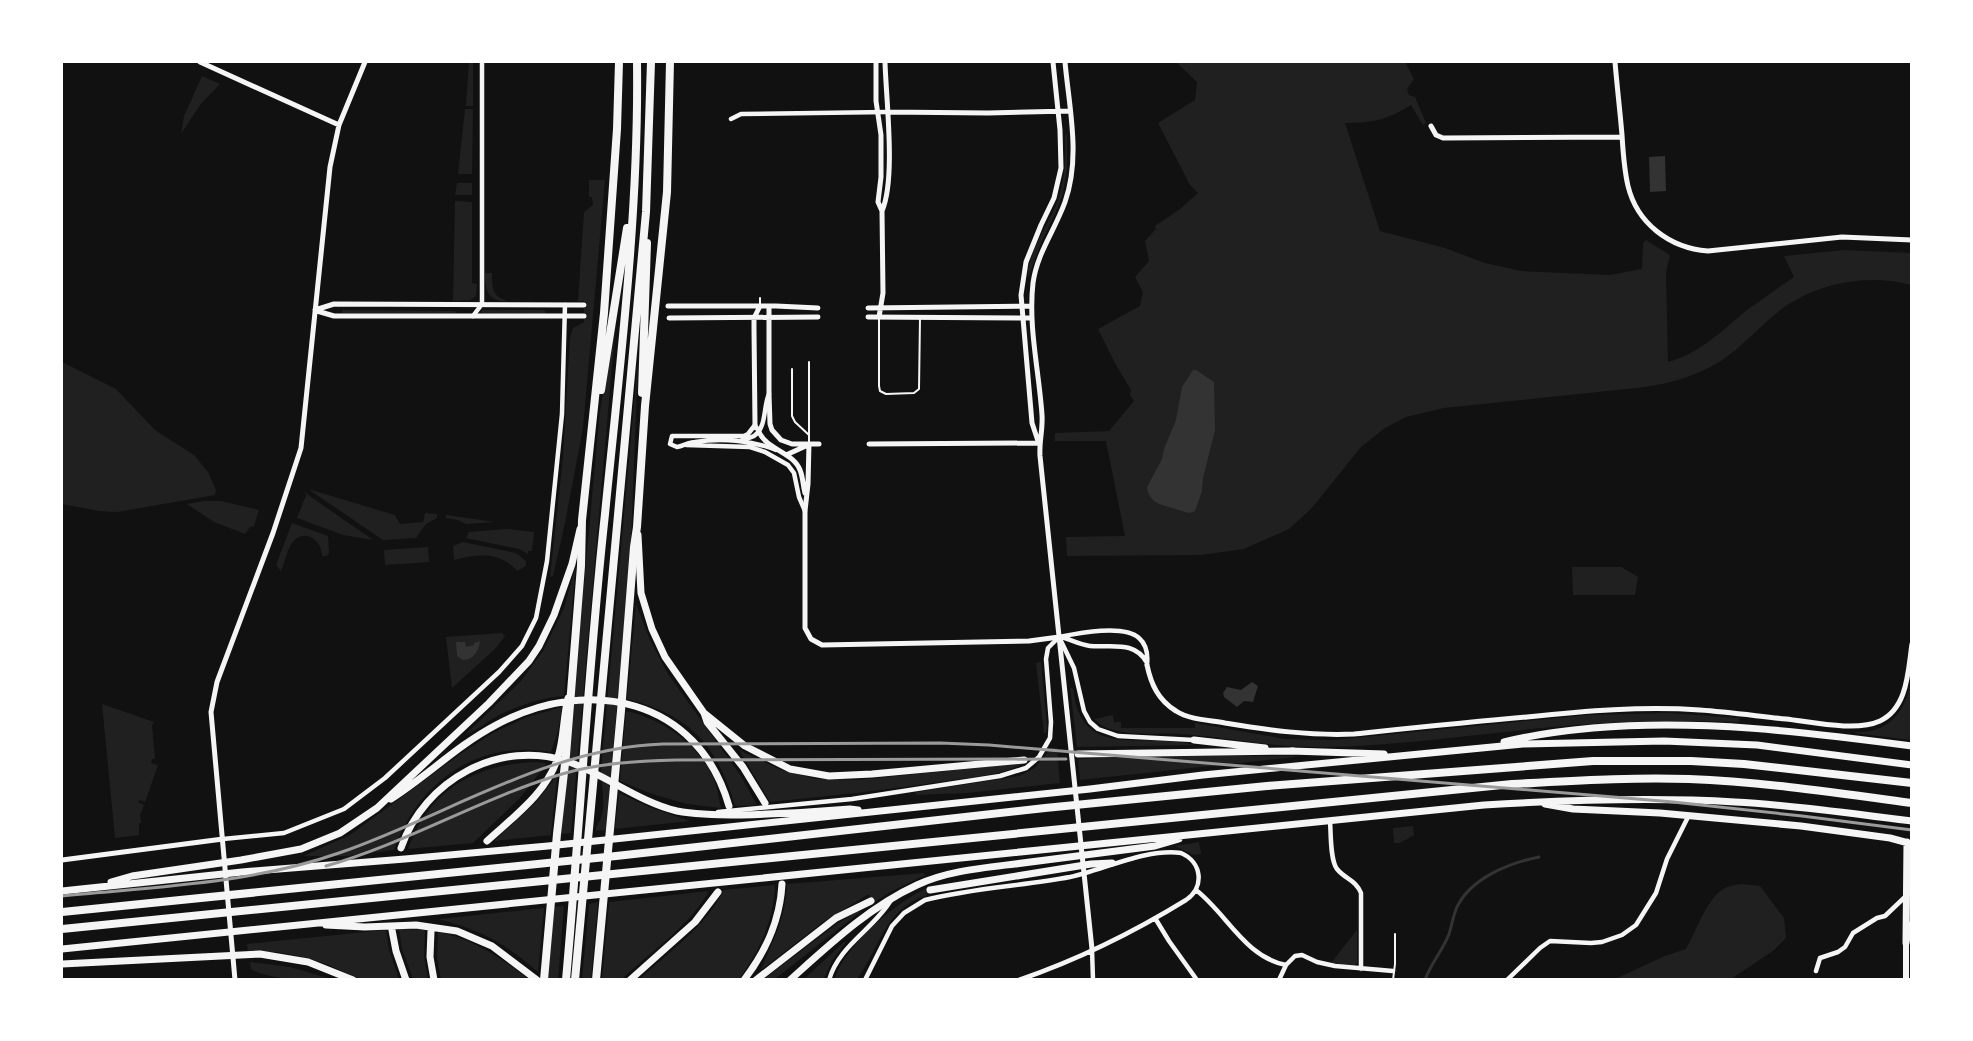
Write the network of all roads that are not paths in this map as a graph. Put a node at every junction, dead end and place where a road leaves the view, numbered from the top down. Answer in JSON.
{"nodes":[{"id":1,"x":200,"y":62,"type":"edge"},
{"id":2,"x":365,"y":62,"type":"edge"},
{"id":3,"x":482,"y":62,"type":"edge"},
{"id":4,"x":619,"y":62,"type":"edge"},
{"id":5,"x":637,"y":62,"type":"edge"},
{"id":6,"x":651,"y":62,"type":"edge"},
{"id":7,"x":670,"y":62,"type":"edge"},
{"id":8,"x":876,"y":62,"type":"edge"},
{"id":9,"x":885,"y":62,"type":"edge"},
{"id":10,"x":1053,"y":62,"type":"edge"},
{"id":11,"x":1065,"y":62,"type":"edge"},
{"id":12,"x":1615,"y":62,"type":"edge"},
{"id":13,"x":1070,"y":111,"type":"junction"},
{"id":14,"x":877,"y":112,"type":"junction"},
{"id":15,"x":887,"y":112,"type":"junction"},
{"id":16,"x":1059,"y":112,"type":"junction"},
{"id":17,"x":731,"y":120,"type":"dead end"},
{"id":18,"x":339,"y":125,"type":"junction"},
{"id":19,"x":1431,"y":126,"type":"dead end"},
{"id":20,"x":1622,"y":136,"type":"junction"},
{"id":21,"x":632,"y":200,"type":"junction"},
{"id":22,"x":882,"y":211,"type":"junction"},
{"id":23,"x":646,"y":212,"type":"junction"},
{"id":24,"x":1911,"y":240,"type":"edge"},
{"id":25,"x":760,"y":298,"type":"dead end"},
{"id":26,"x":482,"y":304,"type":"junction"},
{"id":27,"x":565,"y":305,"type":"junction"},
{"id":28,"x":584,"y":305,"type":"dead end"},
{"id":29,"x":669,"y":306,"type":"dead end"},
{"id":30,"x":760,"y":306,"type":"junction"},
{"id":31,"x":769,"y":306,"type":"junction"},
{"id":32,"x":1021,"y":306,"type":"junction"},
{"id":33,"x":1031,"y":306,"type":"junction"},
{"id":34,"x":818,"y":308,"type":"dead end"},
{"id":35,"x":868,"y":308,"type":"dead end"},
{"id":36,"x":881,"y":308,"type":"junction"},
{"id":37,"x":315,"y":310,"type":"junction"},
{"id":38,"x":473,"y":316,"type":"junction"},
{"id":39,"x":565,"y":316,"type":"junction"},
{"id":40,"x":584,"y":316,"type":"dead end"},
{"id":41,"x":818,"y":317,"type":"dead end"},
{"id":42,"x":868,"y":317,"type":"dead end"},
{"id":43,"x":879,"y":317,"type":"junction"},
{"id":44,"x":669,"y":318,"type":"dead end"},
{"id":45,"x":754,"y":318,"type":"junction"},
{"id":46,"x":769,"y":318,"type":"junction"},
{"id":47,"x":920,"y":318,"type":"junction"},
{"id":48,"x":1022,"y":318,"type":"junction"},
{"id":49,"x":1032,"y":318,"type":"junction"},
{"id":50,"x":809,"y":362,"type":"dead end"},
{"id":51,"x":792,"y":369,"type":"dead end"},
{"id":52,"x":769,"y":394,"type":"junction"},
{"id":53,"x":645,"y":406,"type":"junction"},
{"id":54,"x":755,"y":425,"type":"junction"},
{"id":55,"x":593,"y":426,"type":"junction"},
{"id":56,"x":759,"y":432,"type":"junction"},
{"id":57,"x":809,"y":435,"type":"junction"},
{"id":58,"x":740,"y":441,"type":"junction"},
{"id":59,"x":1039,"y":442,"type":"junction"},
{"id":60,"x":809,"y":444,"type":"junction"},
{"id":61,"x":819,"y":444,"type":"dead end"},
{"id":62,"x":869,"y":444,"type":"dead end"},
{"id":63,"x":685,"y":445,"type":"junction"},
{"id":64,"x":777,"y":451,"type":"junction"},
{"id":65,"x":786,"y":455,"type":"junction"},
{"id":66,"x":806,"y":498,"type":"junction"},
{"id":67,"x":805,"y":511,"type":"junction"},
{"id":68,"x":582,"y":520,"type":"junction"},
{"id":69,"x":638,"y":527,"type":"junction"},
{"id":70,"x":1059,"y":637,"type":"junction"},
{"id":71,"x":1911,"y":644,"type":"edge"},
{"id":72,"x":1147,"y":665,"type":"junction"},
{"id":73,"x":571,"y":688,"type":"junction"},
{"id":74,"x":704,"y":713,"type":"junction"},
{"id":75,"x":1194,"y":740,"type":"joint"},
{"id":76,"x":1911,"y":746,"type":"edge"},
{"id":77,"x":1484,"y":748,"type":"junction"},
{"id":78,"x":1294,"y":751,"type":"junction"},
{"id":79,"x":1078,"y":754,"type":"dead end"},
{"id":80,"x":1408,"y":755,"type":"junction"},
{"id":81,"x":1024,"y":760,"type":"dead end"},
{"id":82,"x":1911,"y":765,"type":"edge"},
{"id":83,"x":1911,"y":783,"type":"edge"},
{"id":84,"x":1530,"y":802,"type":"junction"},
{"id":85,"x":765,"y":803,"type":"dead end"},
{"id":86,"x":1911,"y":803,"type":"edge"},
{"id":87,"x":729,"y":806,"type":"dead end"},
{"id":88,"x":377,"y":808,"type":"junction"},
{"id":89,"x":869,"y":812,"type":"junction"},
{"id":90,"x":701,"y":814,"type":"junction"},
{"id":91,"x":1689,"y":815,"type":"junction"},
{"id":92,"x":1330,"y":821,"type":"junction"},
{"id":93,"x":1911,"y":821,"type":"edge"},
{"id":94,"x":1198,"y":834,"type":"junction"},
{"id":95,"x":223,"y":839,"type":"junction"},
{"id":96,"x":487,"y":841,"type":"dead end"},
{"id":97,"x":1909,"y":843,"type":"edge"},
{"id":98,"x":401,"y":848,"type":"dead end"},
{"id":99,"x":62,"y":860,"type":"edge"},
{"id":100,"x":1112,"y":863,"type":"junction"},
{"id":101,"x":782,"y":884,"type":"dead end"},
{"id":102,"x":94,"y":887,"type":"junction"},
{"id":103,"x":930,"y":890,"type":"dead end"},
{"id":104,"x":1196,"y":890,"type":"junction"},
{"id":105,"x":62,"y":891,"type":"edge"},
{"id":106,"x":718,"y":892,"type":"dead end"},
{"id":107,"x":1906,"y":896,"type":"junction"},
{"id":108,"x":893,"y":898,"type":"junction"},
{"id":109,"x":871,"y":901,"type":"dead end"},
{"id":110,"x":62,"y":912,"type":"edge"},
{"id":111,"x":1155,"y":918,"type":"junction"},
{"id":112,"x":1911,"y":923,"type":"edge"},
{"id":113,"x":303,"y":924,"type":"junction"},
{"id":114,"x":62,"y":929,"type":"edge"},
{"id":115,"x":392,"y":930,"type":"dead end"},
{"id":116,"x":431,"y":931,"type":"dead end"},
{"id":117,"x":1395,"y":934,"type":"dead end"},
{"id":118,"x":1906,"y":943,"type":"junction"},
{"id":119,"x":62,"y":949,"type":"edge"},
{"id":120,"x":1092,"y":949,"type":"junction"},
{"id":121,"x":62,"y":964,"type":"edge"},
{"id":122,"x":1286,"y":965,"type":"junction"},
{"id":123,"x":1361,"y":969,"type":"junction"},
{"id":124,"x":1393,"y":971,"type":"junction"},
{"id":125,"x":1816,"y":971,"type":"dead end"},
{"id":126,"x":864,"y":978,"type":"edge"},
{"id":127,"x":539,"y":979,"type":"edge"},
{"id":128,"x":235,"y":980,"type":"edge"},
{"id":129,"x":353,"y":980,"type":"edge"},
{"id":130,"x":406,"y":980,"type":"edge"},
{"id":131,"x":434,"y":980,"type":"edge"},
{"id":132,"x":566,"y":980,"type":"edge"},
{"id":133,"x":575,"y":980,"type":"edge"},
{"id":134,"x":596,"y":980,"type":"edge"},
{"id":135,"x":630,"y":980,"type":"edge"},
{"id":136,"x":744,"y":980,"type":"edge"},
{"id":137,"x":756,"y":980,"type":"edge"},
{"id":138,"x":790,"y":980,"type":"edge"},
{"id":139,"x":829,"y":980,"type":"edge"},
{"id":140,"x":1019,"y":980,"type":"edge"},
{"id":141,"x":1092,"y":980,"type":"edge"},
{"id":142,"x":1197,"y":980,"type":"edge"},
{"id":143,"x":1279,"y":980,"type":"edge"},
{"id":144,"x":1393,"y":980,"type":"edge"},
{"id":145,"x":1507,"y":980,"type":"edge"},
{"id":146,"x":1906,"y":980,"type":"edge"}],
"edges":[{"from":1,"to":18,"type":"street"},
{"from":2,"to":18,"type":"street"},
{"from":3,"to":26,"type":"street"},
{"from":4,"to":55,"type":"highway"},
{"from":5,"to":21,"type":"highway"},
{"from":6,"to":23,"type":"highway"},
{"from":7,"to":53,"type":"highway"},
{"from":8,"to":14,"type":"street"},
{"from":9,"to":15,"type":"street"},
{"from":10,"to":16,"type":"street"},
{"from":11,"to":13,"type":"street"},
{"from":12,"to":20,"type":"street"},
{"from":13,"to":16,"type":"street"},
{"from":13,"to":33,"type":"street"},
{"from":14,"to":15,"type":"street"},
{"from":14,"to":17,"type":"street"},
{"from":14,"to":22,"type":"street"},
{"from":15,"to":16,"type":"street"},
{"from":15,"to":22,"type":"street"},
{"from":16,"to":32,"type":"street"},
{"from":18,"to":37,"type":"street"},
{"from":19,"to":20,"type":"street"},
{"from":20,"to":24,"type":"street"},
{"from":21,"to":55,"type":"highway"},
{"from":21,"to":132,"type":"highway"},
{"from":22,"to":36,"type":"street"},
{"from":23,"to":53,"type":"highway"},
{"from":23,"to":133,"type":"highway"},
{"from":25,"to":30,"type":"lane"},
{"from":26,"to":27,"type":"street"},
{"from":26,"to":37,"type":"street"},
{"from":26,"to":38,"type":"street"},
{"from":27,"to":28,"type":"street"},
{"from":27,"to":39,"type":"street"},
{"from":29,"to":30,"type":"street"},
{"from":30,"to":31,"type":"street"},
{"from":30,"to":45,"type":"street"},
{"from":31,"to":34,"type":"street"},
{"from":31,"to":46,"type":"street"},
{"from":32,"to":33,"type":"street"},
{"from":32,"to":36,"type":"street"},
{"from":32,"to":48,"type":"street"},
{"from":33,"to":49,"type":"street"},
{"from":35,"to":36,"type":"street"},
{"from":36,"to":43,"type":"street"},
{"from":37,"to":38,"type":"street"},
{"from":37,"to":95,"type":"street"},
{"from":38,"to":39,"type":"street"},
{"from":39,"to":40,"type":"street"},
{"from":39,"to":95,"type":"street"},
{"from":41,"to":46,"type":"street"},
{"from":42,"to":43,"type":"street"},
{"from":43,"to":47,"type":"street"},
{"from":43,"to":47,"type":"lane"},
{"from":44,"to":45,"type":"street"},
{"from":45,"to":46,"type":"street"},
{"from":45,"to":54,"type":"street"},
{"from":46,"to":52,"type":"street"},
{"from":47,"to":48,"type":"street"},
{"from":48,"to":49,"type":"street"},
{"from":48,"to":59,"type":"street"},
{"from":49,"to":59,"type":"street"},
{"from":50,"to":57,"type":"lane"},
{"from":51,"to":57,"type":"lane"},
{"from":52,"to":56,"type":"street"},
{"from":52,"to":60,"type":"street"},
{"from":53,"to":69,"type":"highway"},
{"from":54,"to":56,"type":"street"},
{"from":54,"to":63,"type":"street"},
{"from":55,"to":68,"type":"highway"},
{"from":56,"to":58,"type":"street"},
{"from":56,"to":64,"type":"street"},
{"from":57,"to":60,"type":"lane"},
{"from":58,"to":63,"type":"street"},
{"from":58,"to":64,"type":"street"},
{"from":59,"to":62,"type":"street"},
{"from":59,"to":70,"type":"street"},
{"from":60,"to":61,"type":"street"},
{"from":60,"to":65,"type":"street"},
{"from":60,"to":66,"type":"street"},
{"from":63,"to":67,"type":"street"},
{"from":64,"to":65,"type":"street"},
{"from":65,"to":66,"type":"street"},
{"from":66,"to":67,"type":"street"},
{"from":67,"to":70,"type":"street"},
{"from":68,"to":73,"type":"highway"},
{"from":68,"to":88,"type":"main road"},
{"from":69,"to":74,"type":"main road"},
{"from":69,"to":134,"type":"highway"},
{"from":70,"to":72,"type":"street"},
{"from":70,"to":72,"type":"street"},
{"from":70,"to":75,"type":"street"},
{"from":70,"to":90,"type":"street"},
{"from":70,"to":120,"type":"street"},
{"from":71,"to":72,"type":"street"},
{"from":73,"to":96,"type":"main road"},
{"from":73,"to":127,"type":"highway"},
{"from":74,"to":81,"type":"main road"},
{"from":74,"to":85,"type":"main road"},
{"from":75,"to":78,"type":"main road"},
{"from":76,"to":77,"type":"main road"},
{"from":77,"to":80,"type":"main road"},
{"from":77,"to":82,"type":"main road"},
{"from":78,"to":79,"type":"main road"},
{"from":78,"to":80,"type":"main road"},
{"from":80,"to":89,"type":"main road"},
{"from":83,"to":110,"type":"highway"},
{"from":84,"to":91,"type":"main road"},
{"from":84,"to":92,"type":"main road"},
{"from":84,"to":93,"type":"main road"},
{"from":86,"to":114,"type":"highway"},
{"from":87,"to":88,"type":"main road"},
{"from":88,"to":102,"type":"main road"},
{"from":89,"to":90,"type":"main road"},
{"from":89,"to":102,"type":"main road"},
{"from":90,"to":98,"type":"main road"},
{"from":91,"to":97,"type":"main road"},
{"from":91,"to":145,"type":"street"},
{"from":92,"to":94,"type":"main road"},
{"from":92,"to":123,"type":"street"},
{"from":94,"to":108,"type":"main road"},
{"from":94,"to":113,"type":"main road"},
{"from":95,"to":99,"type":"street"},
{"from":95,"to":128,"type":"street"},
{"from":97,"to":107,"type":"main road"},
{"from":100,"to":103,"type":"main road"},
{"from":100,"to":104,"type":"street"},
{"from":100,"to":126,"type":"street"},
{"from":101,"to":136,"type":"main road"},
{"from":102,"to":105,"type":"main road"},
{"from":104,"to":111,"type":"street"},
{"from":104,"to":122,"type":"street"},
{"from":106,"to":135,"type":"main road"},
{"from":107,"to":118,"type":"main road"},
{"from":107,"to":125,"type":"street"},
{"from":108,"to":138,"type":"main road"},
{"from":108,"to":139,"type":"street"},
{"from":109,"to":137,"type":"main road"},
{"from":111,"to":120,"type":"street"},
{"from":111,"to":142,"type":"street"},
{"from":112,"to":118,"type":"main road"},
{"from":113,"to":119,"type":"main road"},
{"from":113,"to":127,"type":"main road"},
{"from":115,"to":130,"type":"main road"},
{"from":116,"to":131,"type":"main road"},
{"from":117,"to":124,"type":"lane"},
{"from":118,"to":146,"type":"main road"},
{"from":120,"to":140,"type":"street"},
{"from":120,"to":141,"type":"street"},
{"from":121,"to":129,"type":"main road"},
{"from":122,"to":123,"type":"street"},
{"from":122,"to":143,"type":"street"},
{"from":123,"to":124,"type":"street"},
{"from":124,"to":144,"type":"lane"}]}
